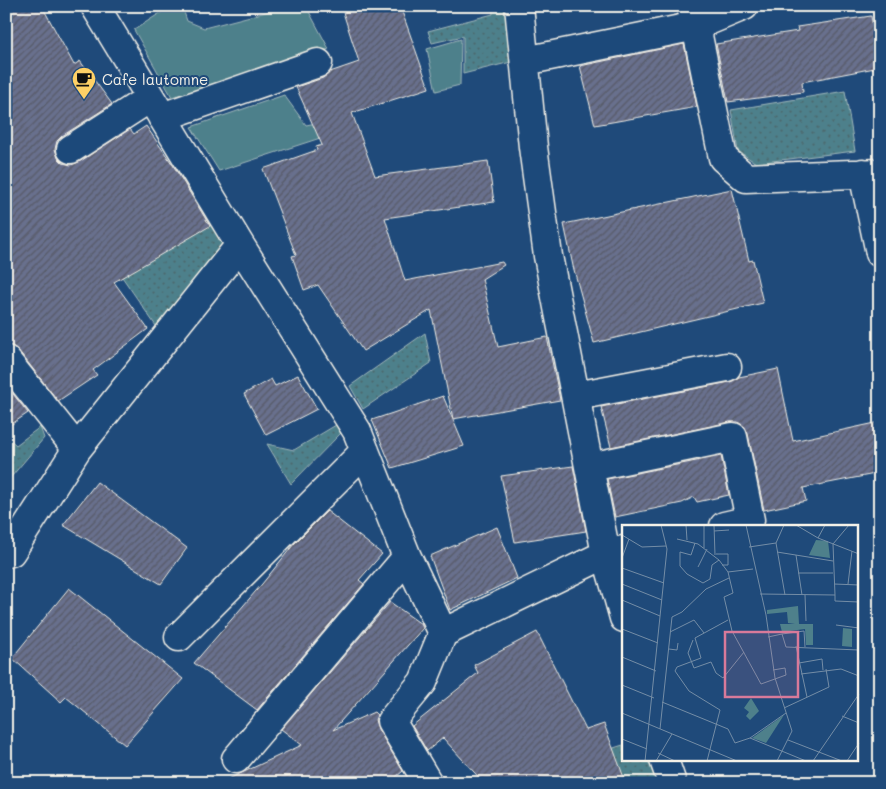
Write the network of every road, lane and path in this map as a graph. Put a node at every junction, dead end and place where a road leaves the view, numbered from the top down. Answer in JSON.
{"nodes":[{"id":1,"x":95,"y":6,"type":"edge"},
{"id":2,"x":519,"y":6,"type":"edge"},
{"id":3,"x":744,"y":6,"type":"edge"},
{"id":4,"x":693,"y":16,"type":"edge"},
{"id":5,"x":525,"y":62,"type":"junction"},
{"id":6,"x":318,"y":63,"type":"dead end"},
{"id":7,"x":156,"y":108,"type":"junction"},
{"id":8,"x":71,"y":149,"type":"dead end"},
{"id":9,"x":871,"y":173,"type":"edge"},
{"id":10,"x":240,"y":245,"type":"junction"},
{"id":11,"x":880,"y":253,"type":"edge"},
{"id":12,"x":6,"y":360,"type":"edge"},
{"id":13,"x":727,"y":367,"type":"dead end"},
{"id":14,"x":576,"y":396,"type":"junction"},
{"id":15,"x":77,"y":449,"type":"junction"},
{"id":16,"x":365,"y":451,"type":"junction"},
{"id":17,"x":590,"y":467,"type":"junction"},
{"id":18,"x":728,"y":525,"type":"edge"},
{"id":19,"x":615,"y":552,"type":"edge"},
{"id":20,"x":8,"y":556,"type":"edge"},
{"id":21,"x":407,"y":557,"type":"junction"},
{"id":22,"x":622,"y":603,"type":"edge"},
{"id":23,"x":443,"y":633,"type":"junction"},
{"id":24,"x":179,"y":637,"type":"dead end"},
{"id":25,"x":236,"y":758,"type":"dead end"},
{"id":26,"x":665,"y":762,"type":"edge"},
{"id":27,"x":428,"y":783,"type":"edge"},
{"id":28,"x":672,"y":783,"type":"edge"}],
"edges":[{"from":1,"to":7,"type":"street"},
{"from":2,"to":5,"type":"street"},
{"from":3,"to":4,"type":"street"},
{"from":4,"to":5,"type":"street"},
{"from":4,"to":9,"type":"street"},
{"from":5,"to":14,"type":"street"},
{"from":6,"to":7,"type":"street"},
{"from":7,"to":8,"type":"street"},
{"from":7,"to":10,"type":"street"},
{"from":9,"to":11,"type":"street"},
{"from":10,"to":15,"type":"street"},
{"from":10,"to":16,"type":"street"},
{"from":12,"to":15,"type":"street"},
{"from":13,"to":14,"type":"street"},
{"from":14,"to":17,"type":"street"},
{"from":15,"to":20,"type":"street"},
{"from":16,"to":21,"type":"street"},
{"from":16,"to":24,"type":"street"},
{"from":17,"to":18,"type":"street"},
{"from":17,"to":19,"type":"street"},
{"from":19,"to":22,"type":"street"},
{"from":19,"to":23,"type":"street"},
{"from":21,"to":23,"type":"street"},
{"from":21,"to":25,"type":"street"},
{"from":23,"to":27,"type":"street"},
{"from":26,"to":28,"type":"street"}]}
